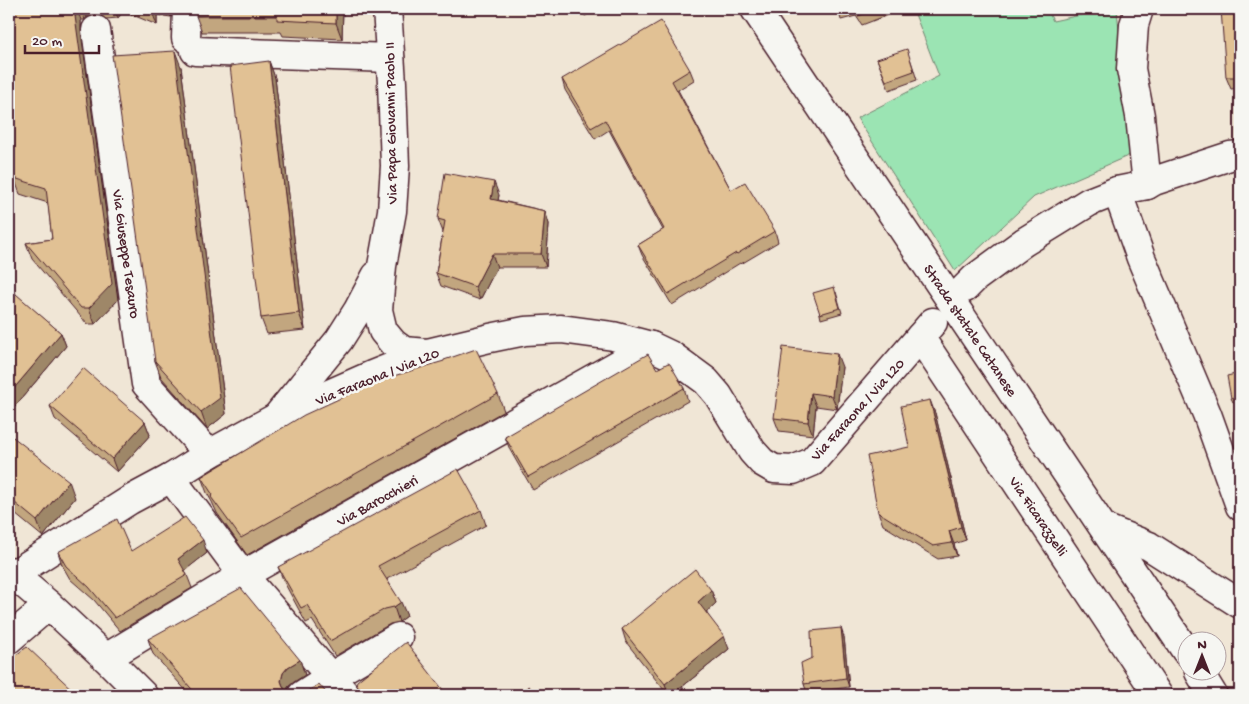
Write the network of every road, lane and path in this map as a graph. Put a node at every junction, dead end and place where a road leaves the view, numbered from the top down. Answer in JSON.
{"nodes":[{"id":1,"x":187,"y":9,"type":"edge"},
{"id":2,"x":387,"y":9,"type":"edge"},
{"id":3,"x":755,"y":9,"type":"edge"},
{"id":4,"x":1139,"y":9,"type":"edge"},
{"id":5,"x":96,"y":30,"type":"dead end"},
{"id":6,"x":390,"y":58,"type":"junction"},
{"id":7,"x":1240,"y":155,"type":"edge"},
{"id":8,"x":1147,"y":185,"type":"junction"},
{"id":9,"x":1117,"y":191,"type":"junction"},
{"id":10,"x":382,"y":266,"type":"junction"},
{"id":11,"x":965,"y":288,"type":"dead end"},
{"id":12,"x":352,"y":320,"type":"junction"},
{"id":13,"x":927,"y":330,"type":"joint"},
{"id":14,"x":383,"y":331,"type":"junction"},
{"id":15,"x":650,"y":346,"type":"junction"},
{"id":16,"x":427,"y":354,"type":"junction"},
{"id":17,"x":372,"y":375,"type":"junction"},
{"id":18,"x":277,"y":417,"type":"junction"},
{"id":19,"x":209,"y":454,"type":"junction"},
{"id":20,"x":171,"y":478,"type":"junction"},
{"id":21,"x":1240,"y":506,"type":"edge"},
{"id":22,"x":1104,"y":528,"type":"junction"},
{"id":23,"x":11,"y":573,"type":"edge"},
{"id":24,"x":243,"y":575,"type":"junction"},
{"id":25,"x":1240,"y":604,"type":"edge"},
{"id":26,"x":49,"y":605,"type":"junction"},
{"id":27,"x":1176,"y":636,"type":"edge"},
{"id":28,"x":398,"y":637,"type":"dead end"},
{"id":29,"x":9,"y":638,"type":"edge"},
{"id":30,"x":106,"y":658,"type":"junction"},
{"id":31,"x":1205,"y":682,"type":"edge"},
{"id":32,"x":338,"y":686,"type":"edge"},
{"id":33,"x":143,"y":695,"type":"edge"},
{"id":34,"x":302,"y":695,"type":"edge"},
{"id":35,"x":1158,"y":695,"type":"edge"},
{"id":36,"x":1213,"y":695,"type":"edge"}],
"edges":[{"from":1,"to":6,"type":"street"},
{"from":2,"to":6,"type":"street","name":"Via Papa Giovanni Paolo II"},
{"from":3,"to":22,"type":"street","name":"Strada statale Catanese"},
{"from":4,"to":8,"type":"street"},
{"from":5,"to":19,"type":"street","name":"Via Giuseppe Tesauro"},
{"from":6,"to":10,"type":"street","name":"Via Papa Giovanni Paolo II"},
{"from":7,"to":8,"type":"street"},
{"from":8,"to":9,"type":"street"},
{"from":9,"to":11,"type":"street"},
{"from":9,"to":21,"type":"street"},
{"from":10,"to":12,"type":"street"},
{"from":10,"to":14,"type":"street"},
{"from":12,"to":14,"type":"street"},
{"from":12,"to":18,"type":"street"},
{"from":13,"to":15,"type":"street","name":"Via Faraona / Via L20"},
{"from":13,"to":35,"type":"street","name":"Via Ficarazzelli"},
{"from":14,"to":16,"type":"street"},
{"from":14,"to":17,"type":"street"},
{"from":15,"to":16,"type":"street","name":"Via Faraona / Via L20"},
{"from":15,"to":24,"type":"street","name":"Via Barocchieri"},
{"from":16,"to":17,"type":"street","name":"Via Faraona / Via L20"},
{"from":17,"to":18,"type":"street","name":"Via Faraona / Via L20"},
{"from":18,"to":19,"type":"street","name":"Via Faraona / Via L20"},
{"from":19,"to":20,"type":"street","name":"Via Faraona / Via L20"},
{"from":20,"to":23,"type":"street","name":"Via Faraona / Via L20"},
{"from":20,"to":24,"type":"street"},
{"from":22,"to":25,"type":"street"},
{"from":22,"to":27,"type":"street","name":"Strada statale Catanese"},
{"from":23,"to":26,"type":"street"},
{"from":24,"to":30,"type":"street","name":"Via Barocchieri"},
{"from":24,"to":32,"type":"street"},
{"from":26,"to":29,"type":"street"},
{"from":26,"to":30,"type":"street"},
{"from":28,"to":32,"type":"street"},
{"from":30,"to":33,"type":"street"},
{"from":31,"to":36,"type":"street"},
{"from":32,"to":34,"type":"street"}]}
